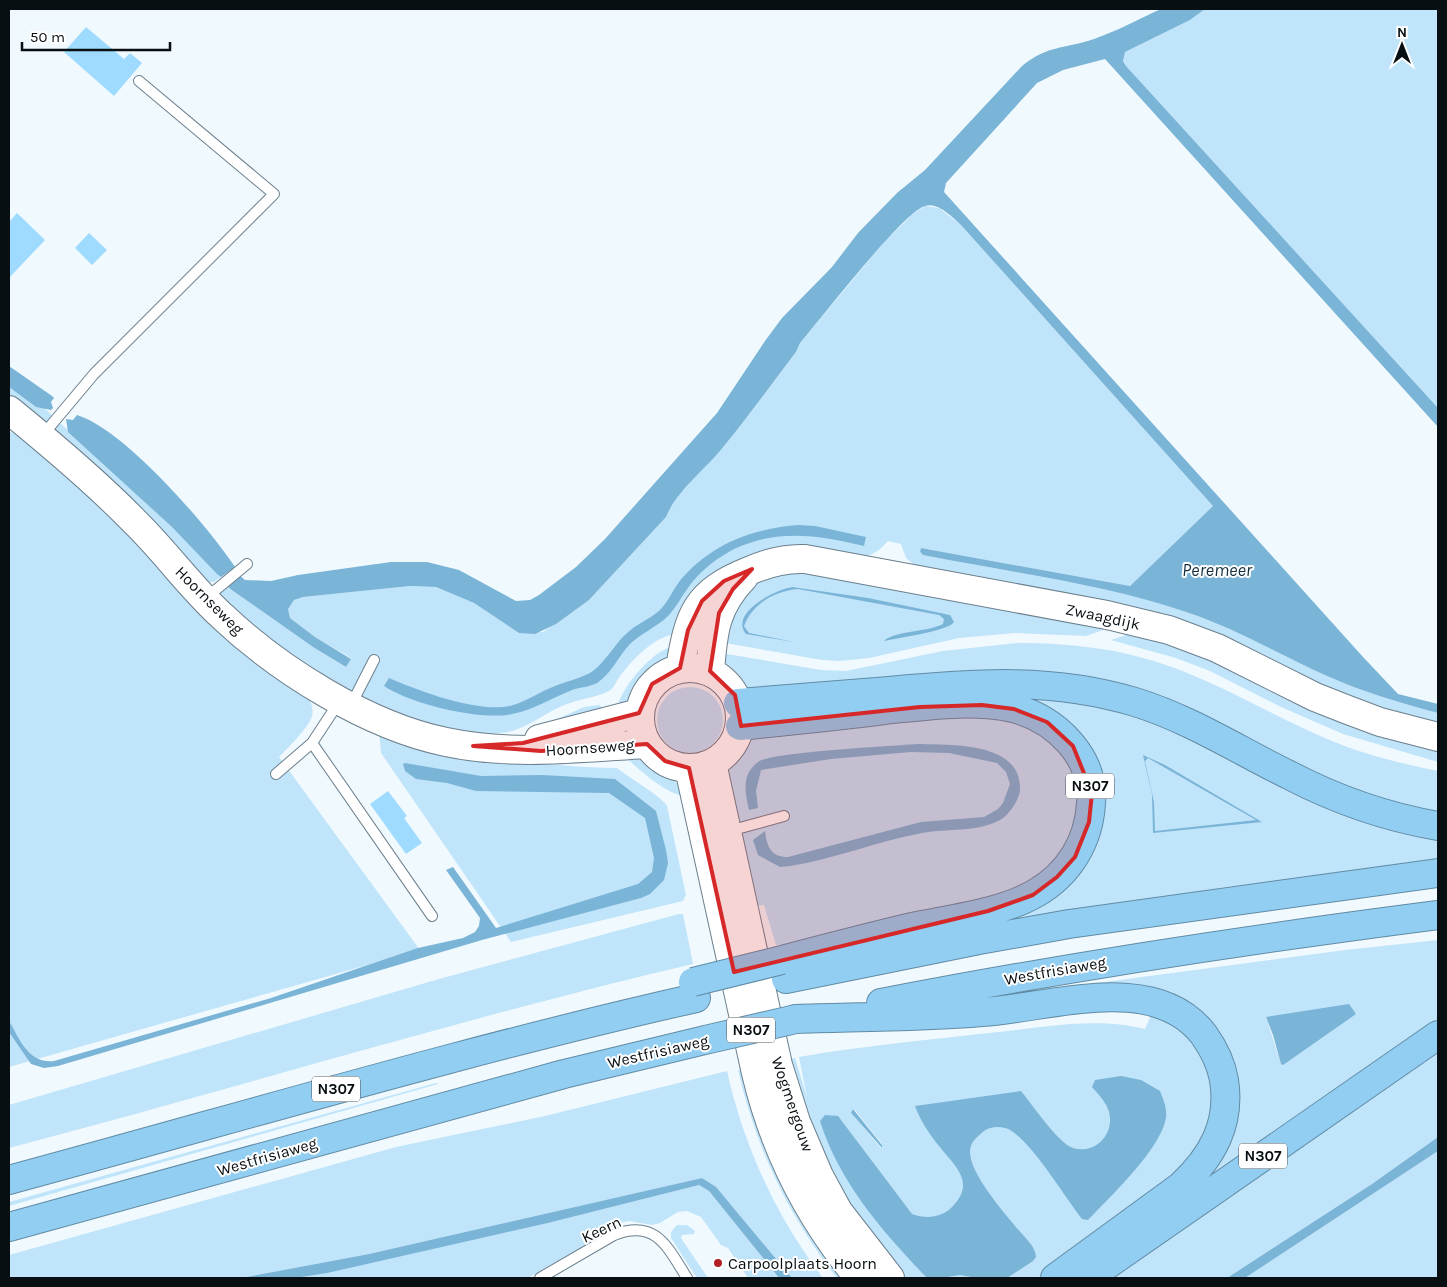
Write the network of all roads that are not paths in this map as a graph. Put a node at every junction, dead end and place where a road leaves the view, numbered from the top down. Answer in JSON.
{"nodes":[{"id":1,"x":139,"y":81,"type":"dead end"},
{"id":2,"x":9,"y":410,"type":"edge"},
{"id":3,"x":41,"y":436,"type":"junction"},
{"id":4,"x":247,"y":564,"type":"dead end"},
{"id":5,"x":752,"y":569,"type":"junction"},
{"id":6,"x":214,"y":591,"type":"junction"},
{"id":7,"x":374,"y":660,"type":"dead end"},
{"id":8,"x":680,"y":668,"type":"junction"},
{"id":9,"x":710,"y":671,"type":"junction"},
{"id":10,"x":346,"y":702,"type":"junction"},
{"id":11,"x":640,"y":713,"type":"junction"},
{"id":12,"x":739,"y":714,"type":"junction"},
{"id":13,"x":1438,"y":737,"type":"edge"},
{"id":14,"x":312,"y":743,"type":"junction"},
{"id":15,"x":646,"y":744,"type":"junction"},
{"id":16,"x":473,"y":746,"type":"junction"},
{"id":17,"x":701,"y":765,"type":"junction"},
{"id":18,"x":276,"y":774,"type":"dead end"},
{"id":19,"x":784,"y":816,"type":"dead end"},
{"id":20,"x":1438,"y":826,"type":"edge"},
{"id":21,"x":727,"y":831,"type":"junction"},
{"id":22,"x":1438,"y":873,"type":"edge"},
{"id":23,"x":1438,"y":915,"type":"edge"},
{"id":24,"x":432,"y":916,"type":"dead end"},
{"id":25,"x":784,"y":969,"type":"junction"},
{"id":26,"x":796,"y":1019,"type":"junction"},
{"id":27,"x":1438,"y":1035,"type":"edge"},
{"id":28,"x":9,"y":1180,"type":"edge"},
{"id":29,"x":9,"y":1227,"type":"edge"},
{"id":30,"x":540,"y":1278,"type":"edge"},
{"id":31,"x":687,"y":1278,"type":"edge"},
{"id":32,"x":859,"y":1278,"type":"edge"},
{"id":33,"x":890,"y":1278,"type":"edge"},
{"id":34,"x":1055,"y":1278,"type":"edge"},
{"id":35,"x":1088,"y":1278,"type":"edge"}],
"edges":[{"from":1,"to":3,"type":"lane"},
{"from":2,"to":3,"type":"street","name":"Hoornseweg"},
{"from":3,"to":6,"type":"street","name":"Hoornseweg"},
{"from":4,"to":6,"type":"lane"},
{"from":5,"to":8,"type":"street","name":"Zwaagdijk"},
{"from":5,"to":9,"type":"street","name":"Zwaagdijk"},
{"from":5,"to":13,"type":"street","name":"Zwaagdijk"},
{"from":6,"to":10,"type":"street","name":"Hoornseweg"},
{"from":7,"to":10,"type":"lane"},
{"from":8,"to":9,"type":"street"},
{"from":8,"to":11,"type":"street"},
{"from":9,"to":12,"type":"street"},
{"from":10,"to":14,"type":"lane"},
{"from":10,"to":16,"type":"street","name":"Hoornseweg"},
{"from":11,"to":15,"type":"street"},
{"from":11,"to":16,"type":"street","name":"Hoornseweg"},
{"from":12,"to":17,"type":"street"},
{"from":12,"to":20,"type":"highway"},
{"from":12,"to":25,"type":"highway","number":"N307"},
{"from":14,"to":18,"type":"lane"},
{"from":14,"to":24,"type":"lane"},
{"from":15,"to":16,"type":"street","name":"Hoornseweg"},
{"from":15,"to":17,"type":"street"},
{"from":17,"to":21,"type":"street","name":"Wogmergouw"},
{"from":17,"to":32,"type":"street","name":"Wogmergouw"},
{"from":19,"to":21,"type":"lane"},
{"from":21,"to":33,"type":"street","name":"Wogmergouw"},
{"from":22,"to":25,"type":"highway","number":"N307"},
{"from":23,"to":26,"type":"highway","name":"Westfrisiaweg","number":"N307"},
{"from":25,"to":28,"type":"highway","number":"N307"},
{"from":26,"to":29,"type":"highway","name":"Westfrisiaweg","number":"N307","bridge":true},
{"from":26,"to":34,"type":"highway","number":"N307"},
{"from":27,"to":35,"type":"highway","number":"N307"},
{"from":30,"to":31,"type":"lane","name":"Keern"}]}
